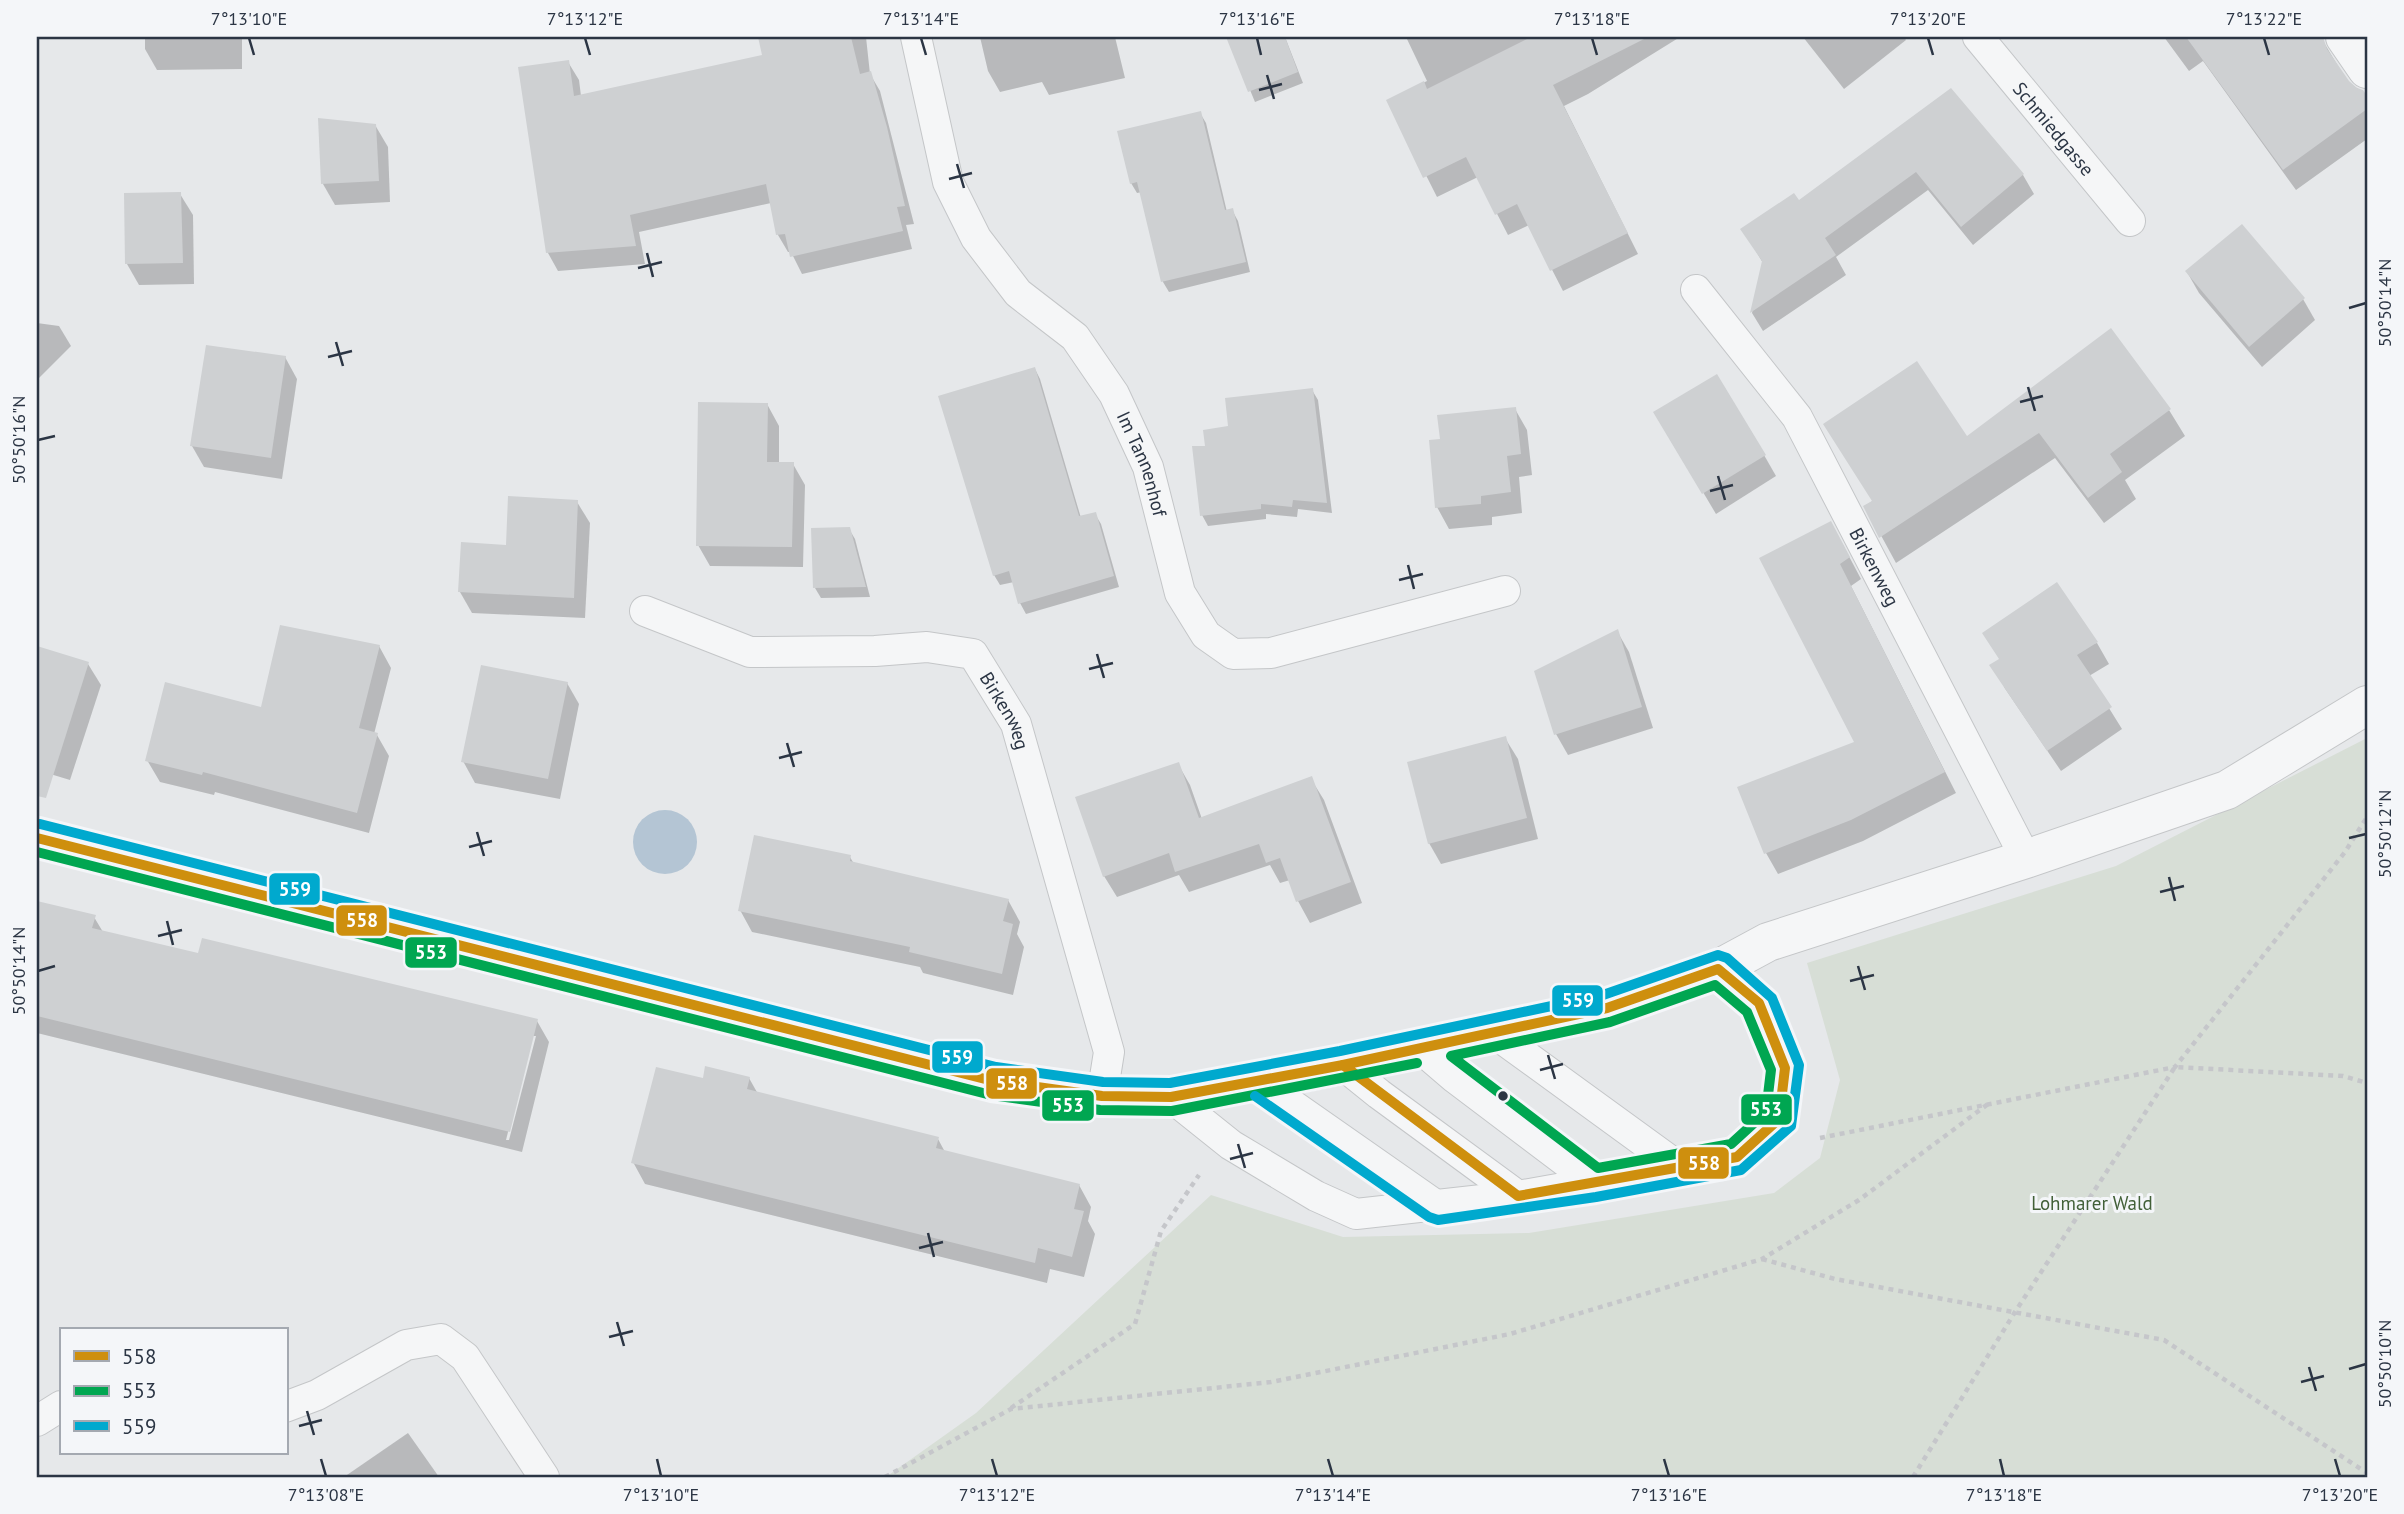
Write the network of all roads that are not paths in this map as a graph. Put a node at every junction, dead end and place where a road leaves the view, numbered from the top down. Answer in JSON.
{"nodes":[{"id":1,"x":916,"y":37,"type":"edge"},
{"id":2,"x":1979,"y":37,"type":"edge"},
{"id":3,"x":2345,"y":37,"type":"edge"},
{"id":4,"x":2367,"y":69,"type":"edge"},
{"id":5,"x":2130,"y":221,"type":"dead end"},
{"id":6,"x":1696,"y":290,"type":"dead end"},
{"id":7,"x":1505,"y":592,"type":"dead end"},
{"id":8,"x":645,"y":611,"type":"dead end"},
{"id":9,"x":2367,"y":705,"type":"edge"},
{"id":10,"x":37,"y":838,"type":"edge"},
{"id":11,"x":2026,"y":859,"type":"junction"},
{"id":12,"x":1718,"y":970,"type":"junction"},
{"id":13,"x":1493,"y":1032,"type":"junction"},
{"id":14,"x":1420,"y":1048,"type":"junction"},
{"id":15,"x":1343,"y":1065,"type":"junction"},
{"id":16,"x":1258,"y":1081,"type":"junction"},
{"id":17,"x":1102,"y":1096,"type":"junction"},
{"id":18,"x":1171,"y":1097,"type":"junction"},
{"id":19,"x":1680,"y":1168,"type":"junction"},
{"id":20,"x":1594,"y":1183,"type":"junction"},
{"id":21,"x":1518,"y":1196,"type":"junction"},
{"id":22,"x":1437,"y":1206,"type":"junction"},
{"id":23,"x":287,"y":1406,"type":"edge"},
{"id":24,"x":60,"y":1407,"type":"edge"},
{"id":25,"x":37,"y":1422,"type":"edge"},
{"id":26,"x":544,"y":1477,"type":"edge"}],
"edges":[{"from":1,"to":7,"type":"lane","name":"Im Tannenhof"},
{"from":2,"to":5,"type":"lane","name":"Schmiedgasse"},
{"from":3,"to":4,"type":"street"},
{"from":6,"to":11,"type":"lane","name":"Birkenweg"},
{"from":8,"to":17,"type":"lane","name":"Birkenweg"},
{"from":9,"to":11,"type":"street"},
{"from":10,"to":17,"type":"street"},
{"from":11,"to":12,"type":"street"},
{"from":12,"to":13,"type":"street"},
{"from":12,"to":19,"type":"lane"},
{"from":13,"to":14,"type":"street"},
{"from":13,"to":19,"type":"lane"},
{"from":14,"to":15,"type":"street"},
{"from":14,"to":20,"type":"lane"},
{"from":15,"to":16,"type":"street"},
{"from":15,"to":21,"type":"lane"},
{"from":16,"to":18,"type":"street"},
{"from":16,"to":22,"type":"lane"},
{"from":17,"to":18,"type":"street"},
{"from":18,"to":22,"type":"lane"},
{"from":19,"to":20,"type":"lane"},
{"from":20,"to":21,"type":"lane"},
{"from":21,"to":22,"type":"lane"},
{"from":23,"to":26,"type":"lane"},
{"from":24,"to":25,"type":"lane"}]}
